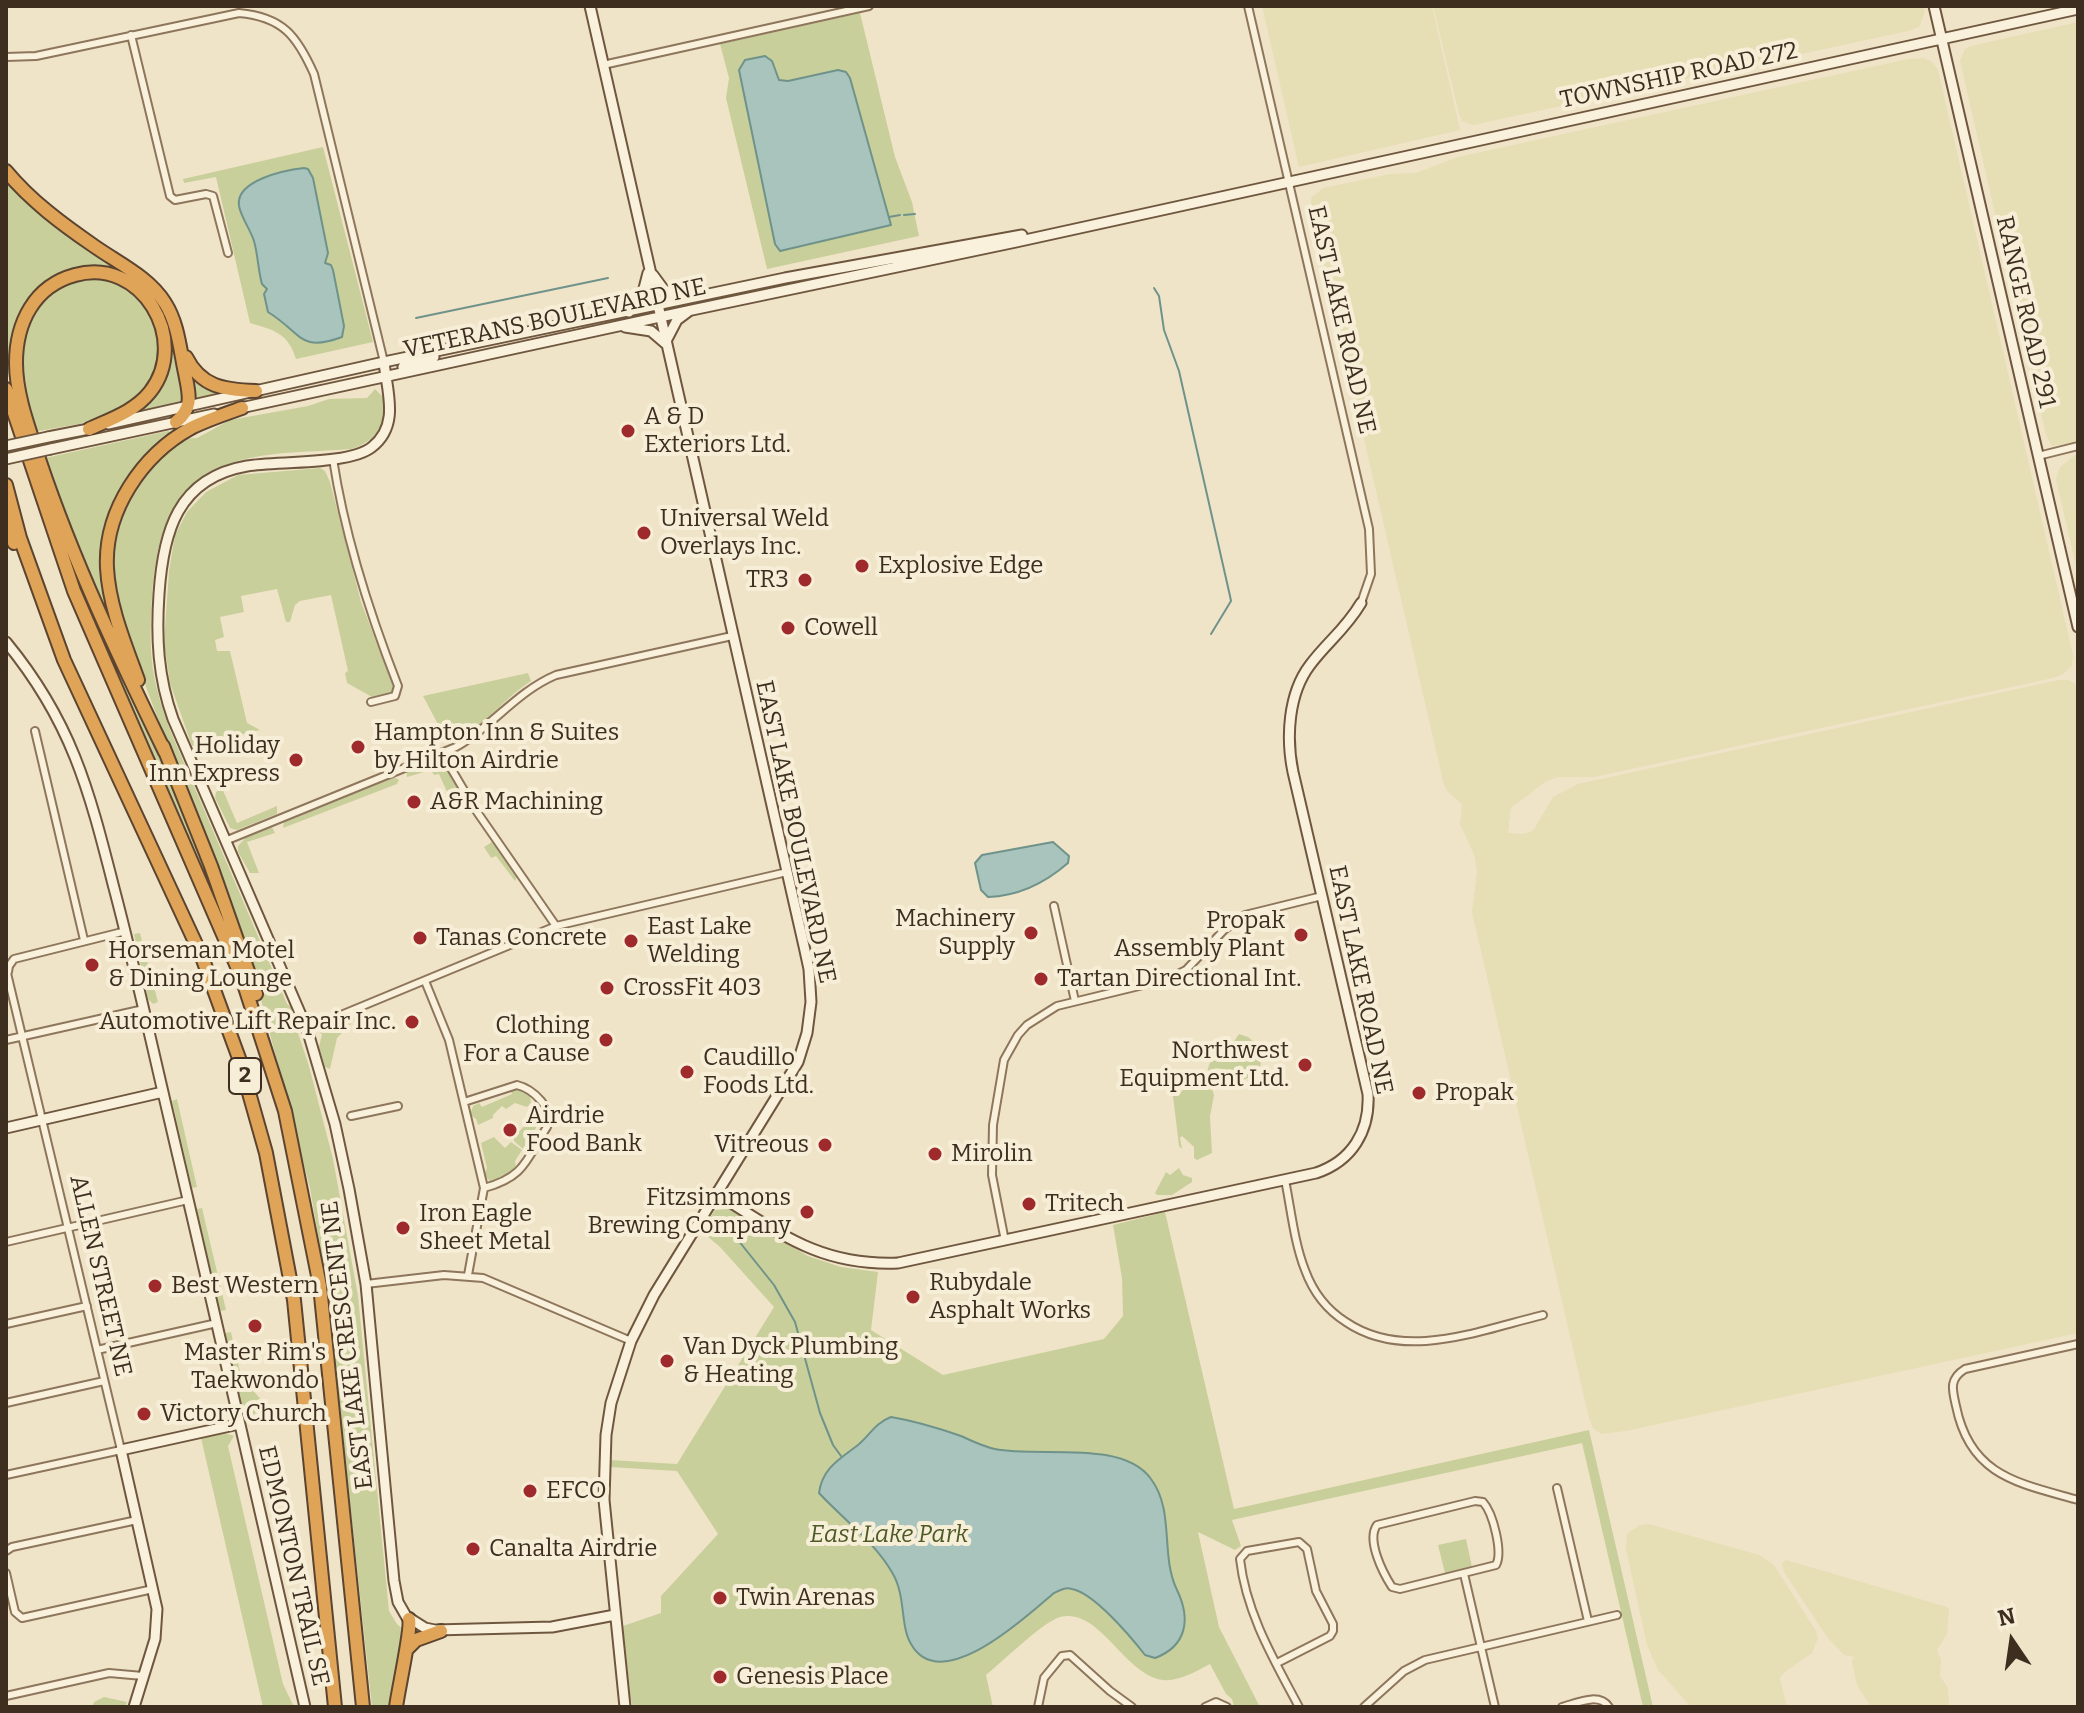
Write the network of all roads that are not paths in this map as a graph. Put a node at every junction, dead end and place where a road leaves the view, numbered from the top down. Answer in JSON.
{"nodes":[{"id":1,"x":590,"y":6,"type":"edge"},
{"id":2,"x":869,"y":6,"type":"edge"},
{"id":3,"x":1248,"y":6,"type":"edge"},
{"id":4,"x":1934,"y":6,"type":"edge"},
{"id":5,"x":2078,"y":9,"type":"edge"},
{"id":6,"x":131,"y":35,"type":"junction"},
{"id":7,"x":1942,"y":39,"type":"junction"},
{"id":8,"x":6,"y":57,"type":"edge"},
{"id":9,"x":603,"y":65,"type":"junction"},
{"id":10,"x":6,"y":171,"type":"edge"},
{"id":11,"x":1289,"y":182,"type":"junction"},
{"id":12,"x":228,"y":253,"type":"dead end"},
{"id":13,"x":649,"y":269,"type":"junction"},
{"id":14,"x":691,"y":304,"type":"junction"},
{"id":15,"x":658,"y":311,"type":"junction"},
{"id":16,"x":627,"y":313,"type":"junction"},
{"id":17,"x":618,"y":326,"type":"junction"},
{"id":18,"x":177,"y":335,"type":"junction"},
{"id":19,"x":475,"y":343,"type":"junction"},
{"id":20,"x":665,"y":343,"type":"junction"},
{"id":21,"x":384,"y":362,"type":"junction"},
{"id":22,"x":386,"y":376,"type":"junction"},
{"id":23,"x":6,"y":389,"type":"edge"},
{"id":24,"x":256,"y":391,"type":"junction"},
{"id":25,"x":189,"y":407,"type":"junction"},
{"id":26,"x":242,"y":408,"type":"junction"},
{"id":27,"x":176,"y":422,"type":"junction"},
{"id":28,"x":89,"y":429,"type":"junction"},
{"id":29,"x":6,"y":446,"type":"edge"},
{"id":30,"x":2078,"y":446,"type":"edge"},
{"id":31,"x":2038,"y":456,"type":"junction"},
{"id":32,"x":333,"y":458,"type":"junction"},
{"id":33,"x":6,"y":459,"type":"edge"},
{"id":34,"x":6,"y":485,"type":"edge"},
{"id":35,"x":6,"y":519,"type":"edge"},
{"id":36,"x":1361,"y":603,"type":"joint"},
{"id":37,"x":2078,"y":627,"type":"edge"},
{"id":38,"x":732,"y":636,"type":"junction"},
{"id":39,"x":6,"y":642,"type":"edge"},
{"id":40,"x":371,"y":702,"type":"dead end"},
{"id":41,"x":88,"y":715,"type":"junction"},
{"id":42,"x":35,"y":731,"type":"dead end"},
{"id":43,"x":165,"y":752,"type":"junction"},
{"id":44,"x":442,"y":753,"type":"junction"},
{"id":45,"x":225,"y":841,"type":"junction"},
{"id":46,"x":787,"y":872,"type":"junction"},
{"id":47,"x":1322,"y":896,"type":"junction"},
{"id":48,"x":1054,"y":906,"type":"dead end"},
{"id":49,"x":556,"y":926,"type":"junction"},
{"id":50,"x":126,"y":931,"type":"junction"},
{"id":51,"x":84,"y":940,"type":"junction"},
{"id":52,"x":7,"y":970,"type":"edge"},
{"id":53,"x":425,"y":981,"type":"junction"},
{"id":54,"x":1075,"y":1001,"type":"junction"},
{"id":55,"x":144,"y":1009,"type":"junction"},
{"id":56,"x":307,"y":1029,"type":"junction"},
{"id":57,"x":23,"y":1036,"type":"junction"},
{"id":58,"x":6,"y":1040,"type":"edge"},
{"id":59,"x":279,"y":1091,"type":"junction"},
{"id":60,"x":163,"y":1092,"type":"junction"},
{"id":61,"x":464,"y":1102,"type":"junction"},
{"id":62,"x":398,"y":1106,"type":"dead end"},
{"id":63,"x":351,"y":1116,"type":"dead end"},
{"id":64,"x":43,"y":1119,"type":"junction"},
{"id":65,"x":6,"y":1128,"type":"edge"},
{"id":66,"x":1285,"y":1180,"type":"junction"},
{"id":67,"x":484,"y":1188,"type":"junction"},
{"id":68,"x":717,"y":1194,"type":"junction"},
{"id":69,"x":188,"y":1200,"type":"junction"},
{"id":70,"x":69,"y":1227,"type":"junction"},
{"id":71,"x":1005,"y":1241,"type":"junction"},
{"id":72,"x":6,"y":1242,"type":"edge"},
{"id":73,"x":468,"y":1275,"type":"junction"},
{"id":74,"x":366,"y":1284,"type":"junction"},
{"id":75,"x":87,"y":1306,"type":"junction"},
{"id":76,"x":1543,"y":1315,"type":"dead end"},
{"id":77,"x":217,"y":1323,"type":"junction"},
{"id":78,"x":6,"y":1324,"type":"edge"},
{"id":79,"x":631,"y":1341,"type":"junction"},
{"id":80,"x":2078,"y":1344,"type":"edge"},
{"id":81,"x":97,"y":1350,"type":"junction"},
{"id":82,"x":104,"y":1381,"type":"junction"},
{"id":83,"x":6,"y":1403,"type":"edge"},
{"id":84,"x":239,"y":1424,"type":"junction"},
{"id":85,"x":121,"y":1450,"type":"junction"},
{"id":86,"x":6,"y":1475,"type":"edge"},
{"id":87,"x":1557,"y":1488,"type":"dead end"},
{"id":88,"x":2078,"y":1500,"type":"edge"},
{"id":89,"x":137,"y":1520,"type":"junction"},
{"id":90,"x":6,"y":1551,"type":"edge"},
{"id":91,"x":6,"y":1573,"type":"edge"},
{"id":92,"x":1464,"y":1574,"type":"junction"},
{"id":93,"x":153,"y":1589,"type":"junction"},
{"id":94,"x":615,"y":1615,"type":"junction"},
{"id":95,"x":1617,"y":1615,"type":"dead end"},
{"id":96,"x":409,"y":1619,"type":"junction"},
{"id":97,"x":1588,"y":1621,"type":"junction"},
{"id":98,"x":441,"y":1631,"type":"junction"},
{"id":99,"x":1480,"y":1646,"type":"junction"},
{"id":100,"x":402,"y":1663,"type":"junction"},
{"id":101,"x":1277,"y":1663,"type":"junction"},
{"id":102,"x":143,"y":1676,"type":"junction"},
{"id":103,"x":6,"y":1696,"type":"edge"},
{"id":104,"x":134,"y":1707,"type":"edge"},
{"id":105,"x":305,"y":1707,"type":"edge"},
{"id":106,"x":335,"y":1707,"type":"edge"},
{"id":107,"x":363,"y":1707,"type":"edge"},
{"id":108,"x":396,"y":1707,"type":"edge"},
{"id":109,"x":625,"y":1707,"type":"edge"},
{"id":110,"x":1038,"y":1707,"type":"edge"},
{"id":111,"x":1132,"y":1707,"type":"edge"},
{"id":112,"x":1205,"y":1707,"type":"edge"},
{"id":113,"x":1227,"y":1707,"type":"edge"},
{"id":114,"x":1299,"y":1707,"type":"edge"},
{"id":115,"x":1364,"y":1707,"type":"edge"},
{"id":116,"x":1495,"y":1707,"type":"edge"},
{"id":117,"x":1562,"y":1707,"type":"edge"},
{"id":118,"x":1609,"y":1707,"type":"edge"}],
"edges":[{"from":1,"to":9,"type":"street","name":"EAST LAKE BOULEVARD NE"},
{"from":2,"to":9,"type":"street"},
{"from":3,"to":11,"type":"street","name":"EAST LAKE ROAD NE"},
{"from":4,"to":7,"type":"street","name":"RANGE ROAD 291"},
{"from":5,"to":7,"type":"street","name":"TOWNSHIP ROAD 272"},
{"from":6,"to":8,"type":"street"},
{"from":6,"to":12,"type":"street"},
{"from":6,"to":21,"type":"street"},
{"from":7,"to":11,"type":"street","name":"TOWNSHIP ROAD 272"},
{"from":7,"to":31,"type":"street","name":"RANGE ROAD 291"},
{"from":9,"to":13,"type":"street","name":"EAST LAKE BOULEVARD NE"},
{"from":10,"to":18,"type":"highway"},
{"from":11,"to":14,"type":"street","name":"VETERANS BOULEVARD NE"},
{"from":11,"to":36,"type":"street","name":"EAST LAKE ROAD NE"},
{"from":13,"to":14,"type":"street"},
{"from":13,"to":15,"type":"street","name":"EAST LAKE BOULEVARD NE"},
{"from":13,"to":16,"type":"street"},
{"from":14,"to":15,"type":"street","name":"VETERANS BOULEVARD NE"},
{"from":14,"to":20,"type":"street"},
{"from":15,"to":16,"type":"street","name":"VETERANS BOULEVARD NE"},
{"from":15,"to":17,"type":"street","name":"VETERANS BOULEVARD NE"},
{"from":15,"to":20,"type":"street","name":"EAST LAKE BOULEVARD NE"},
{"from":16,"to":19,"type":"street","name":"VETERANS BOULEVARD NE"},
{"from":17,"to":20,"type":"street"},
{"from":17,"to":22,"type":"street","name":"VETERANS BOULEVARD NE"},
{"from":18,"to":24,"type":"highway"},
{"from":18,"to":25,"type":"highway"},
{"from":19,"to":21,"type":"street","name":"VETERANS BOULEVARD NE"},
{"from":19,"to":22,"type":"street"},
{"from":20,"to":38,"type":"street","name":"EAST LAKE BOULEVARD NE"},
{"from":21,"to":22,"type":"street","name":"EAST LAKE CRESCENT NE"},
{"from":21,"to":24,"type":"street","name":"VETERANS BOULEVARD NE"},
{"from":22,"to":26,"type":"street","name":"VETERANS BOULEVARD NE"},
{"from":22,"to":32,"type":"street","name":"EAST LAKE CRESCENT NE"},
{"from":23,"to":59,"type":"highway","number":"2"},
{"from":24,"to":25,"type":"street","name":"VETERANS BOULEVARD NE"},
{"from":25,"to":27,"type":"highway"},
{"from":25,"to":28,"type":"street","name":"VETERANS BOULEVARD NE"},
{"from":26,"to":27,"type":"street","name":"VETERANS BOULEVARD NE"},
{"from":26,"to":43,"type":"highway"},
{"from":27,"to":33,"type":"street","name":"VETERANS BOULEVARD NE","bridge":true},
{"from":28,"to":29,"type":"street","name":"VETERANS BOULEVARD NE","bridge":true},
{"from":28,"to":43,"type":"highway"},
{"from":30,"to":31,"type":"street"},
{"from":31,"to":37,"type":"street","name":"RANGE ROAD 291"},
{"from":32,"to":40,"type":"street"},
{"from":32,"to":45,"type":"street","name":"EAST LAKE CRESCENT NE"},
{"from":34,"to":41,"type":"highway","number":"2"},
{"from":35,"to":41,"type":"highway"},
{"from":36,"to":47,"type":"street","name":"EAST LAKE ROAD NE"},
{"from":38,"to":44,"type":"street"},
{"from":38,"to":46,"type":"street","name":"EAST LAKE BOULEVARD NE"},
{"from":39,"to":50,"type":"street","name":"EDMONTON TRAIL SE"},
{"from":41,"to":106,"type":"highway","number":"2"},
{"from":42,"to":51,"type":"street"},
{"from":43,"to":59,"type":"highway"},
{"from":44,"to":45,"type":"street"},
{"from":44,"to":49,"type":"street"},
{"from":45,"to":56,"type":"street","name":"EAST LAKE CRESCENT NE"},
{"from":46,"to":49,"type":"street"},
{"from":46,"to":68,"type":"street","name":"EAST LAKE BOULEVARD NE"},
{"from":47,"to":54,"type":"street"},
{"from":47,"to":66,"type":"street","name":"EAST LAKE ROAD NE"},
{"from":48,"to":54,"type":"street"},
{"from":49,"to":53,"type":"street"},
{"from":50,"to":51,"type":"street"},
{"from":50,"to":55,"type":"street","name":"EDMONTON TRAIL SE"},
{"from":51,"to":52,"type":"street"},
{"from":52,"to":57,"type":"street","name":"ALLEN STREET NE"},
{"from":53,"to":56,"type":"street"},
{"from":53,"to":61,"type":"street"},
{"from":54,"to":71,"type":"street"},
{"from":55,"to":57,"type":"street"},
{"from":55,"to":60,"type":"street","name":"EDMONTON TRAIL SE"},
{"from":56,"to":74,"type":"street","name":"EAST LAKE CRESCENT NE"},
{"from":57,"to":58,"type":"street"},
{"from":57,"to":64,"type":"street","name":"ALLEN STREET NE"},
{"from":59,"to":107,"type":"highway","number":"2"},
{"from":60,"to":64,"type":"street"},
{"from":60,"to":69,"type":"street","name":"EDMONTON TRAIL SE"},
{"from":61,"to":67,"type":"street"},
{"from":61,"to":67,"type":"street"},
{"from":62,"to":63,"type":"street"},
{"from":64,"to":65,"type":"street"},
{"from":64,"to":70,"type":"street","name":"ALLEN STREET NE"},
{"from":66,"to":71,"type":"street","name":"EAST LAKE ROAD NE"},
{"from":66,"to":76,"type":"street"},
{"from":67,"to":73,"type":"street"},
{"from":68,"to":71,"type":"street","name":"EAST LAKE ROAD NE"},
{"from":68,"to":79,"type":"street","name":"EAST LAKE BOULEVARD NE"},
{"from":69,"to":70,"type":"street"},
{"from":69,"to":77,"type":"street","name":"EDMONTON TRAIL SE"},
{"from":70,"to":72,"type":"street"},
{"from":70,"to":75,"type":"street","name":"ALLEN STREET NE"},
{"from":73,"to":74,"type":"street"},
{"from":73,"to":79,"type":"street"},
{"from":74,"to":96,"type":"street","name":"EAST LAKE CRESCENT NE"},
{"from":75,"to":78,"type":"street"},
{"from":75,"to":81,"type":"street","name":"ALLEN STREET NE"},
{"from":77,"to":81,"type":"street"},
{"from":77,"to":84,"type":"street","name":"EDMONTON TRAIL SE"},
{"from":79,"to":94,"type":"street","name":"EAST LAKE BOULEVARD NE"},
{"from":80,"to":88,"type":"street"},
{"from":81,"to":82,"type":"street","name":"ALLEN STREET NE"},
{"from":82,"to":83,"type":"street"},
{"from":82,"to":85,"type":"street","name":"ALLEN STREET NE"},
{"from":84,"to":85,"type":"street"},
{"from":84,"to":105,"type":"street","name":"EDMONTON TRAIL SE"},
{"from":85,"to":86,"type":"street"},
{"from":85,"to":89,"type":"street","name":"ALLEN STREET NE"},
{"from":87,"to":97,"type":"street"},
{"from":89,"to":90,"type":"street"},
{"from":89,"to":93,"type":"street","name":"ALLEN STREET NE"},
{"from":91,"to":93,"type":"street"},
{"from":92,"to":92,"type":"street"},
{"from":92,"to":99,"type":"street"},
{"from":93,"to":102,"type":"street","name":"ALLEN STREET NE"},
{"from":94,"to":98,"type":"street"},
{"from":94,"to":109,"type":"street","name":"EAST LAKE BOULEVARD NE"},
{"from":95,"to":97,"type":"street"},
{"from":96,"to":98,"type":"street"},
{"from":96,"to":100,"type":"highway"},
{"from":97,"to":99,"type":"street"},
{"from":98,"to":100,"type":"highway"},
{"from":99,"to":115,"type":"street"},
{"from":99,"to":116,"type":"street"},
{"from":100,"to":108,"type":"highway"},
{"from":101,"to":101,"type":"street"},
{"from":101,"to":114,"type":"street"},
{"from":102,"to":103,"type":"street"},
{"from":102,"to":104,"type":"street","name":"ALLEN STREET NE"},
{"from":110,"to":111,"type":"street"},
{"from":112,"to":113,"type":"street"},
{"from":117,"to":118,"type":"street"}]}
